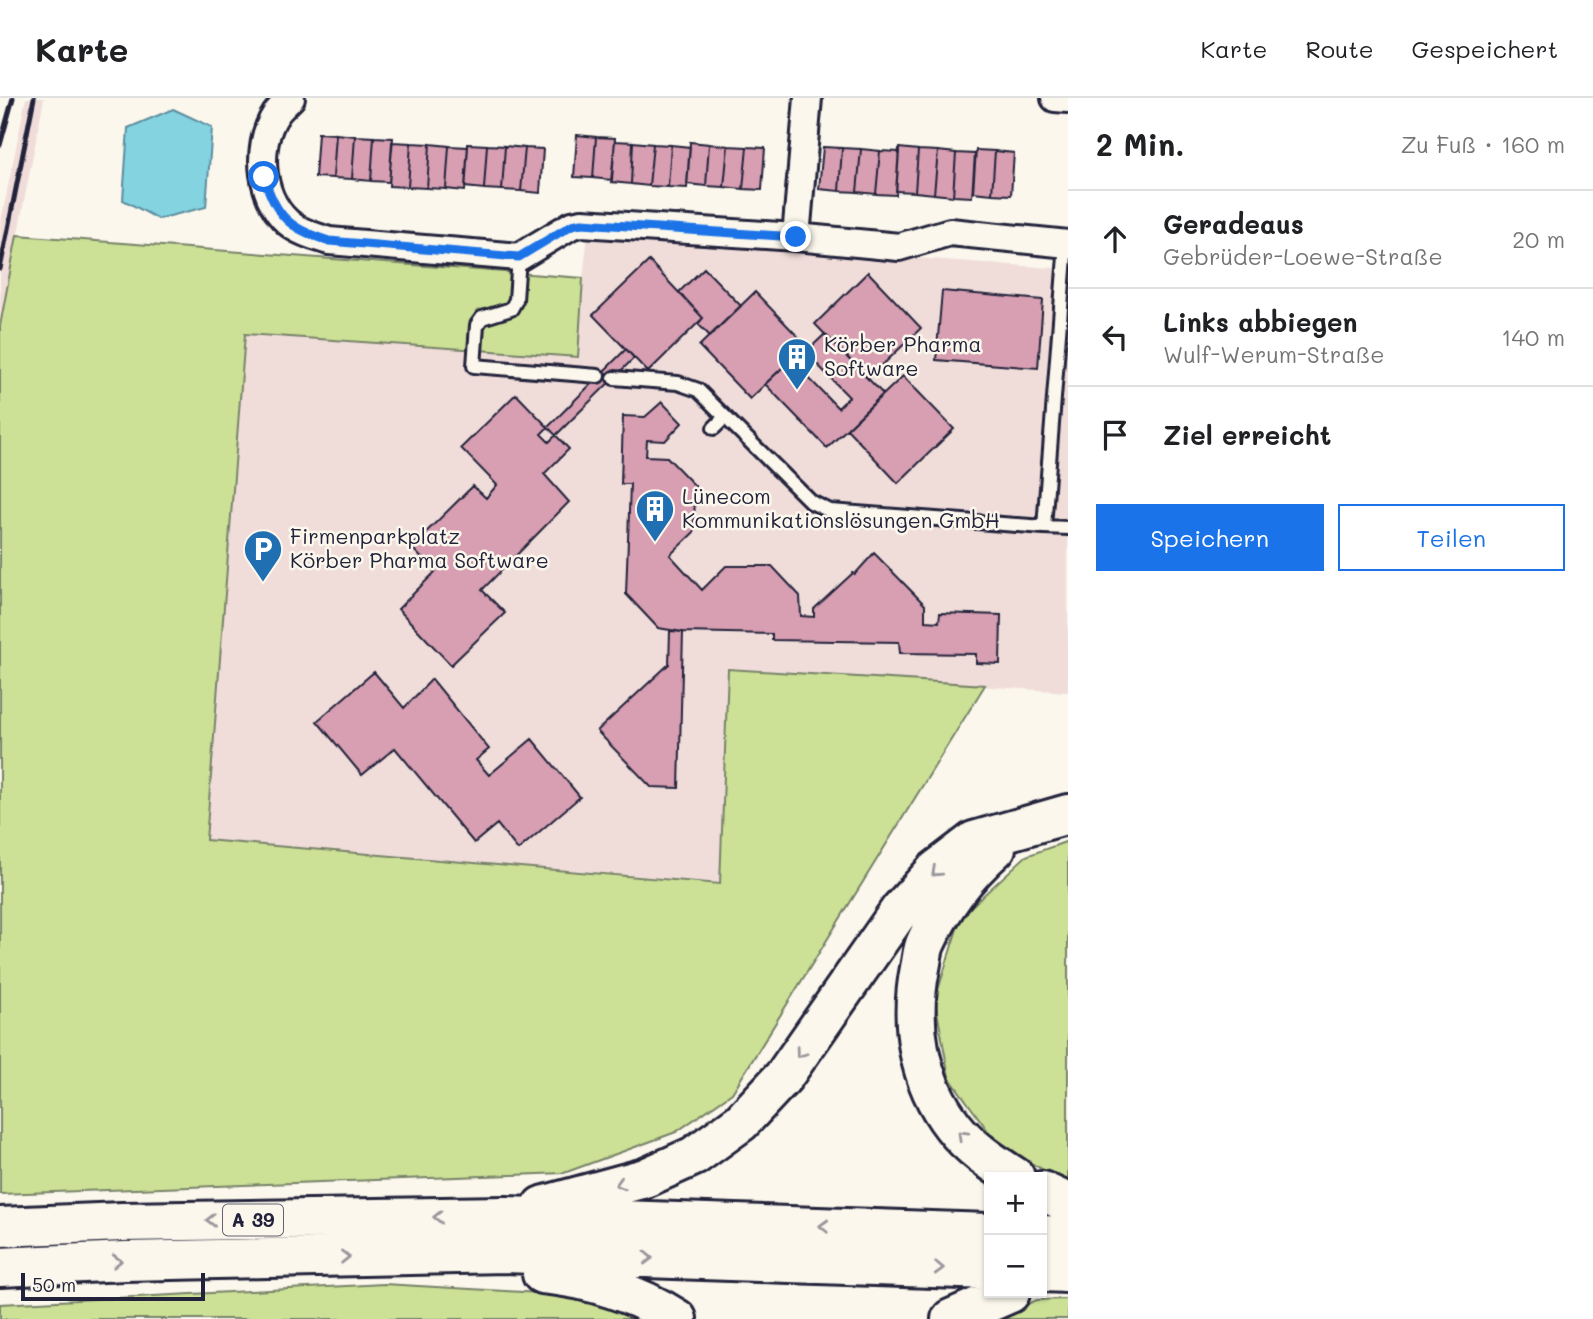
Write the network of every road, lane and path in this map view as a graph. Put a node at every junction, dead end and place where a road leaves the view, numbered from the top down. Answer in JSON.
{"nodes":[{"id":1,"x":290,"y":98,"type":"edge"},
{"id":2,"x":808,"y":98,"type":"edge"},
{"id":3,"x":1055,"y":98,"type":"edge"},
{"id":4,"x":1068,"y":99,"type":"edge"},
{"id":5,"x":1067,"y":236,"type":"edge"},
{"id":6,"x":796,"y":237,"type":"junction"},
{"id":7,"x":519,"y":257,"type":"junction"},
{"id":8,"x":598,"y":376,"type":"dead end"},
{"id":9,"x":614,"y":378,"type":"dead end"},
{"id":10,"x":725,"y":417,"type":"junction"},
{"id":11,"x":714,"y":428,"type":"dead end"},
{"id":12,"x":1044,"y":527,"type":"junction"},
{"id":13,"x":1068,"y":528,"type":"edge"},
{"id":14,"x":1068,"y":814,"type":"edge"},
{"id":15,"x":1016,"y":829,"type":"junction"},
{"id":16,"x":1007,"y":1172,"type":"edge"},
{"id":17,"x":1047,"y":1193,"type":"edge"},
{"id":18,"x":1068,"y":1203,"type":"edge"},
{"id":19,"x":506,"y":1216,"type":"junction"},
{"id":20,"x":0,"y":1227,"type":"edge"},
{"id":21,"x":984,"y":1233,"type":"edge"},
{"id":22,"x":1047,"y":1246,"type":"edge"},
{"id":23,"x":384,"y":1256,"type":"junction"},
{"id":24,"x":0,"y":1267,"type":"edge"},
{"id":25,"x":1057,"y":1267,"type":"edge"},
{"id":26,"x":984,"y":1270,"type":"edge"},
{"id":27,"x":999,"y":1298,"type":"edge"},
{"id":28,"x":677,"y":1319,"type":"edge"},
{"id":29,"x":951,"y":1319,"type":"edge"}],
"edges":[{"from":1,"to":7,"type":"street"},
{"from":2,"to":6,"type":"street"},
{"from":3,"to":4,"type":"street"},
{"from":5,"to":6,"type":"street"},
{"from":5,"to":12,"type":"lane"},
{"from":6,"to":7,"type":"street"},
{"from":7,"to":8,"type":"lane"},
{"from":9,"to":10,"type":"lane"},
{"from":10,"to":11,"type":"lane"},
{"from":10,"to":12,"type":"lane"},
{"from":12,"to":13,"type":"lane"},
{"from":14,"to":15,"type":"highway"},
{"from":16,"to":15,"type":"highway","one_way":true},
{"from":15,"to":19,"type":"highway","one_way":true},
{"from":17,"to":18,"type":"highway"},
{"from":19,"to":20,"type":"highway","number":"A 39","one_way":true},
{"from":21,"to":19,"type":"highway","number":"A 39","one_way":true},
{"from":22,"to":25,"type":"highway"},
{"from":24,"to":23,"type":"highway","number":"A 39","one_way":true},
{"from":23,"to":26,"type":"highway","number":"A 39","one_way":true},
{"from":23,"to":28,"type":"highway"},
{"from":27,"to":29,"type":"highway"}]}
